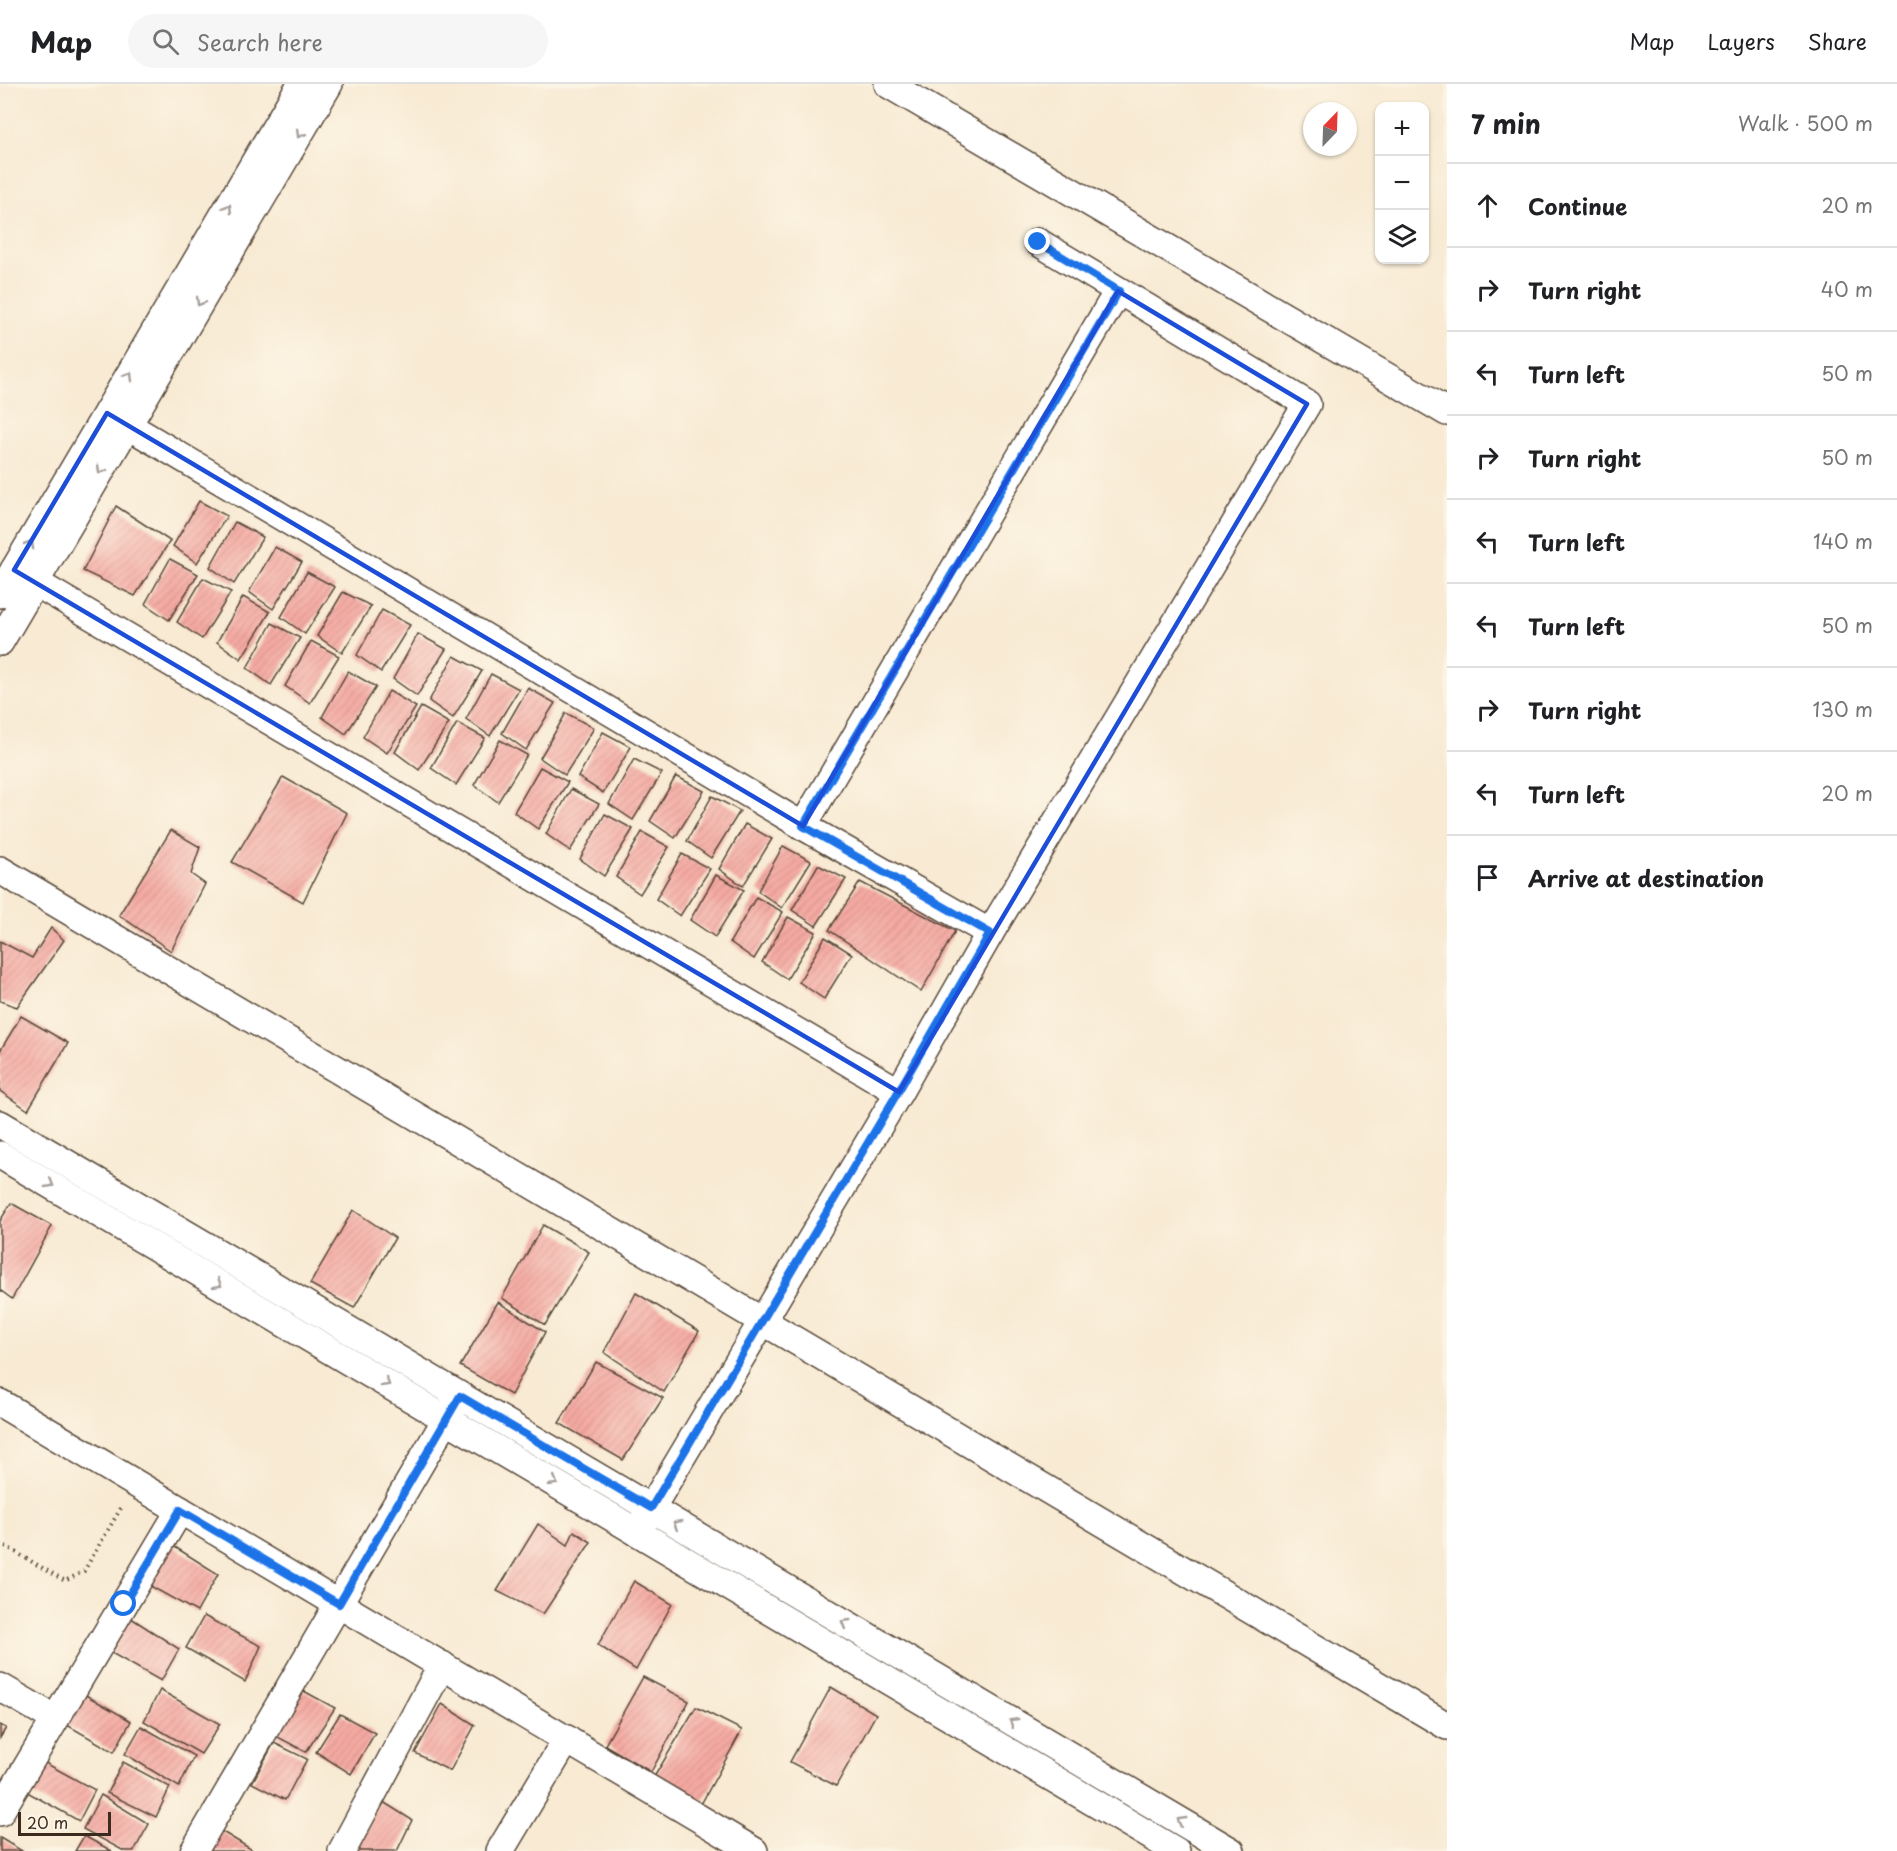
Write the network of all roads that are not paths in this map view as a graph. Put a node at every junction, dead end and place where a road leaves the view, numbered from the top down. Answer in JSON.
{"nodes":[{"id":1,"x":301,"y":84,"type":"edge"},
{"id":2,"x":329,"y":84,"type":"edge"},
{"id":3,"x":888,"y":84,"type":"edge"},
{"id":4,"x":1038,"y":242,"type":"dead end"},
{"id":5,"x":1119,"y":291,"type":"junction"},
{"id":6,"x":1447,"y":412,"type":"edge"},
{"id":7,"x":118,"y":419,"type":"junction"},
{"id":8,"x":25,"y":576,"type":"junction"},
{"id":9,"x":0,"y":594,"type":"edge"},
{"id":10,"x":0,"y":642,"type":"edge"},
{"id":11,"x":803,"y":826,"type":"junction"},
{"id":12,"x":0,"y":870,"type":"edge"},
{"id":13,"x":990,"y":933,"type":"junction"},
{"id":14,"x":898,"y":1092,"type":"junction"},
{"id":15,"x":0,"y":1124,"type":"edge"},
{"id":16,"x":0,"y":1155,"type":"edge"},
{"id":17,"x":762,"y":1322,"type":"junction"},
{"id":18,"x":460,"y":1396,"type":"junction"},
{"id":19,"x":0,"y":1403,"type":"edge"},
{"id":20,"x":447,"y":1419,"type":"junction"},
{"id":21,"x":651,"y":1508,"type":"junction"},
{"id":22,"x":180,"y":1510,"type":"junction"},
{"id":23,"x":637,"y":1532,"type":"junction"},
{"id":24,"x":339,"y":1604,"type":"junction"},
{"id":25,"x":442,"y":1665,"type":"junction"},
{"id":26,"x":0,"y":1687,"type":"edge"},
{"id":27,"x":55,"y":1719,"type":"junction"},
{"id":28,"x":1447,"y":1726,"type":"edge"},
{"id":29,"x":567,"y":1739,"type":"junction"},
{"id":30,"x":0,"y":1812,"type":"edge"},
{"id":31,"x":194,"y":1851,"type":"edge"},
{"id":32,"x":342,"y":1851,"type":"edge"},
{"id":33,"x":500,"y":1851,"type":"edge"},
{"id":34,"x":754,"y":1851,"type":"edge"},
{"id":35,"x":1176,"y":1851,"type":"edge"},
{"id":36,"x":1231,"y":1851,"type":"edge"}],
"edges":[{"from":7,"to":1,"type":"street","one_way":true},
{"from":2,"to":7,"type":"street","one_way":true},
{"from":3,"to":6,"type":"street"},
{"from":4,"to":5,"type":"street"},
{"from":5,"to":11,"type":"street"},
{"from":5,"to":13,"type":"street"},
{"from":7,"to":8,"type":"street"},
{"from":7,"to":11,"type":"street"},
{"from":8,"to":9,"type":"street"},
{"from":8,"to":10,"type":"street"},
{"from":8,"to":14,"type":"street"},
{"from":11,"to":13,"type":"street"},
{"from":12,"to":17,"type":"street"},
{"from":13,"to":14,"type":"street"},
{"from":14,"to":17,"type":"street"},
{"from":15,"to":18,"type":"street"},
{"from":16,"to":20,"type":"street","one_way":true},
{"from":17,"to":21,"type":"street"},
{"from":17,"to":28,"type":"street"},
{"from":18,"to":20,"type":"street"},
{"from":18,"to":21,"type":"street"},
{"from":19,"to":22,"type":"street"},
{"from":20,"to":23,"type":"street","one_way":true},
{"from":20,"to":24,"type":"street"},
{"from":21,"to":23,"type":"street"},
{"from":36,"to":21,"type":"street","one_way":true},
{"from":22,"to":24,"type":"street"},
{"from":22,"to":27,"type":"street"},
{"from":23,"to":35,"type":"street"},
{"from":24,"to":25,"type":"street"},
{"from":24,"to":31,"type":"street"},
{"from":25,"to":29,"type":"street"},
{"from":25,"to":32,"type":"street"},
{"from":26,"to":27,"type":"street"},
{"from":27,"to":30,"type":"street"},
{"from":29,"to":33,"type":"street"},
{"from":29,"to":34,"type":"street"}]}
